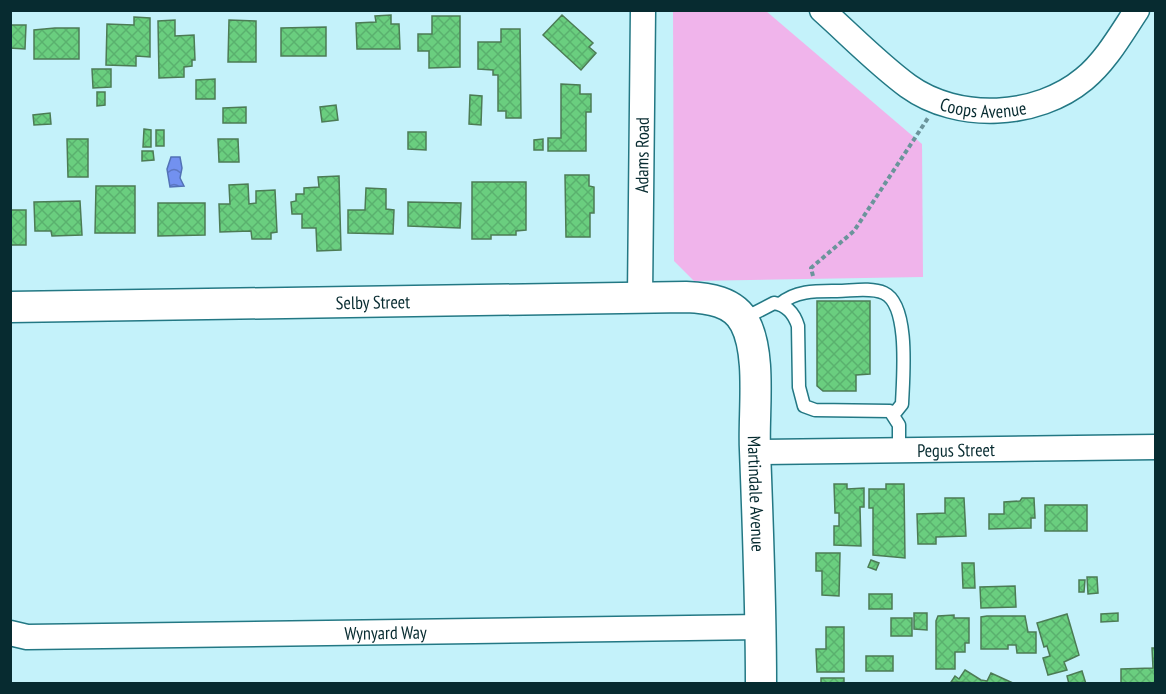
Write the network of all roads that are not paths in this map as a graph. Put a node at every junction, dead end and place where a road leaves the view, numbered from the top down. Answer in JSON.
{"nodes":[{"id":1,"x":643,"y":10,"type":"edge"},
{"id":2,"x":822,"y":10,"type":"edge"},
{"id":3,"x":1137,"y":10,"type":"edge"},
{"id":4,"x":640,"y":297,"type":"junction"},
{"id":5,"x":780,"y":304,"type":"junction"},
{"id":6,"x":10,"y":307,"type":"edge"},
{"id":7,"x":738,"y":314,"type":"junction"},
{"id":8,"x":894,"y":414,"type":"junction"},
{"id":9,"x":1155,"y":447,"type":"edge"},
{"id":10,"x":899,"y":450,"type":"junction"},
{"id":11,"x":755,"y":452,"type":"junction"},
{"id":12,"x":761,"y":627,"type":"junction"},
{"id":13,"x":10,"y":633,"type":"edge"},
{"id":14,"x":761,"y":684,"type":"edge"}],
"edges":[{"from":1,"to":4,"type":"street","name":"Adams Road"},
{"from":2,"to":3,"type":"street","name":"Coops Avenue"},
{"from":4,"to":6,"type":"street","name":"Selby Street"},
{"from":4,"to":7,"type":"street","name":"Selby Street"},
{"from":5,"to":7,"type":"lane"},
{"from":5,"to":8,"type":"lane"},
{"from":5,"to":8,"type":"lane"},
{"from":7,"to":11,"type":"street","name":"Martindale Avenue"},
{"from":8,"to":10,"type":"lane"},
{"from":9,"to":10,"type":"street","name":"Pegus Street"},
{"from":10,"to":11,"type":"street","name":"Pegus Street"},
{"from":11,"to":12,"type":"street","name":"Martindale Avenue"},
{"from":12,"to":13,"type":"street","name":"Wynyard Way"},
{"from":12,"to":14,"type":"street","name":"Martindale Avenue"}]}
